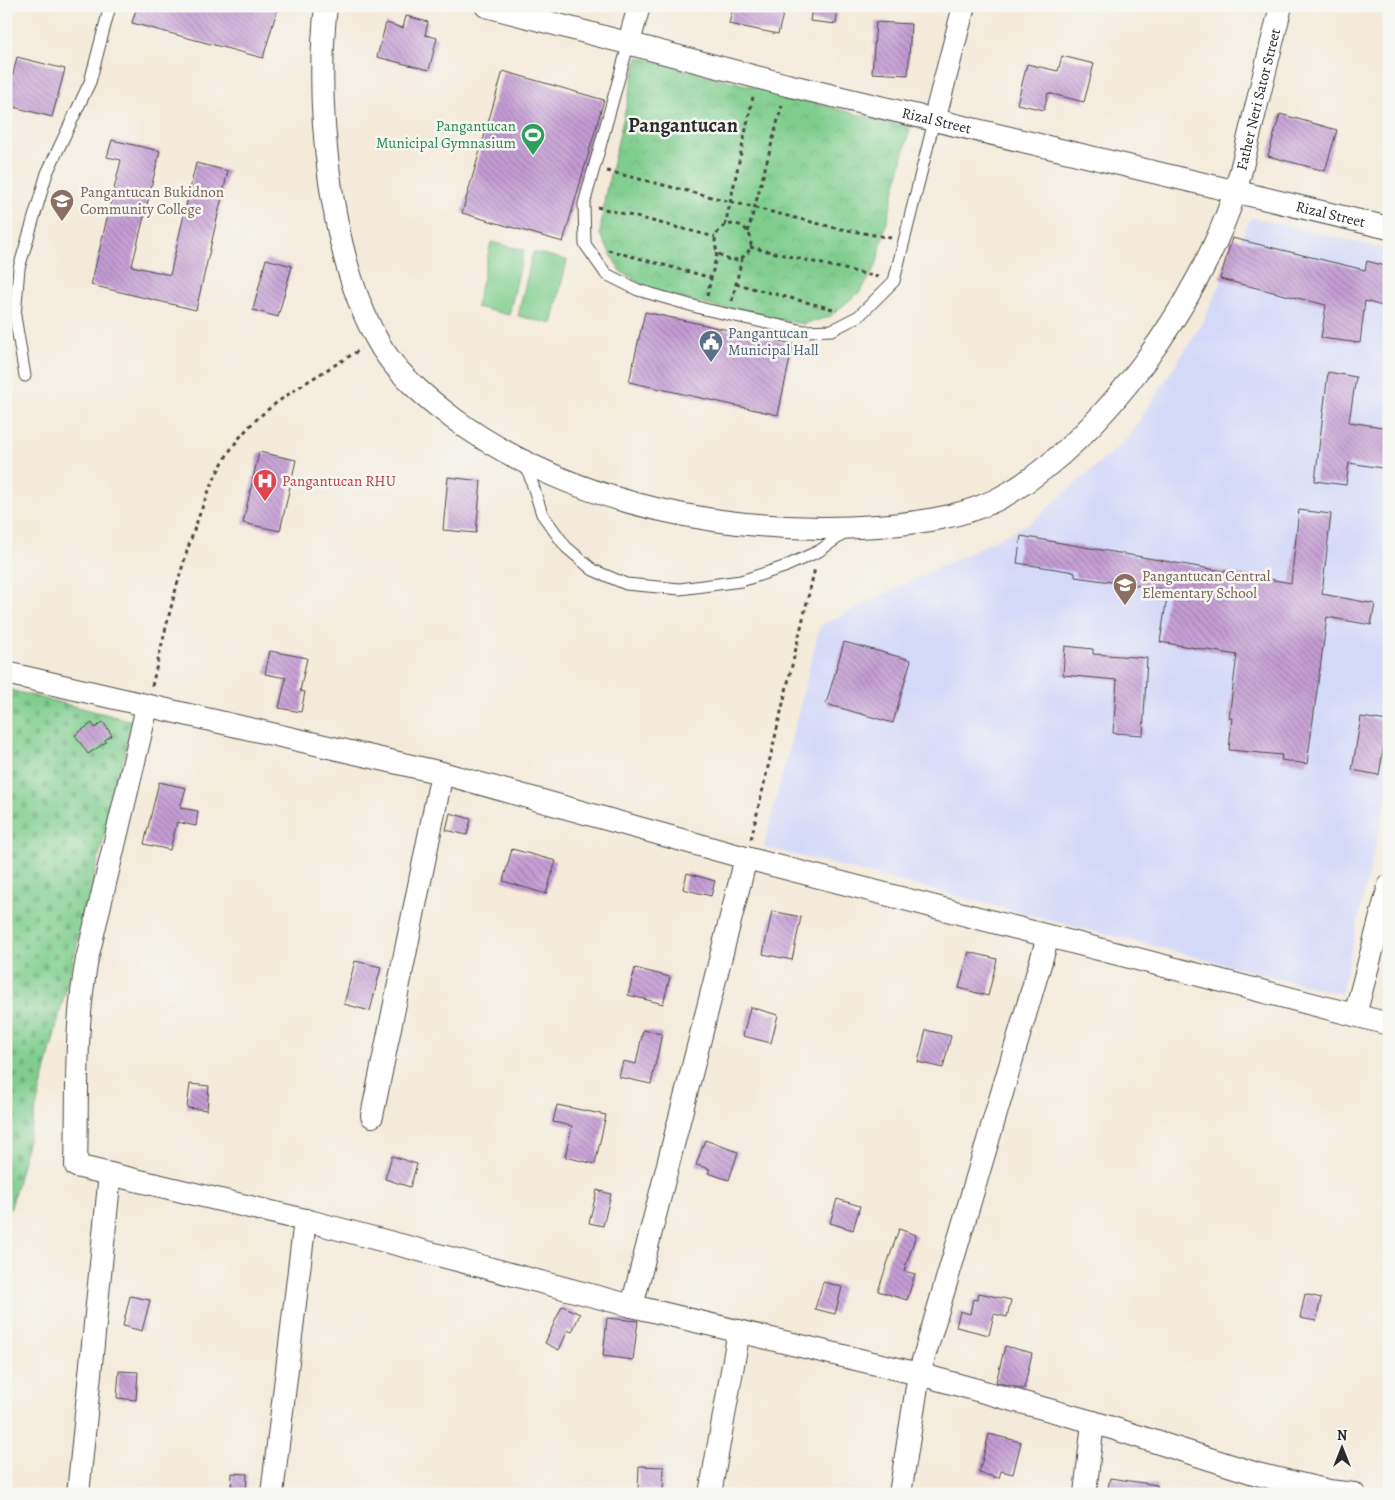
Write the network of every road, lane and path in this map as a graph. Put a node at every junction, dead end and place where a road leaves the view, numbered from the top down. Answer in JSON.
{"nodes":[{"id":1,"x":110,"y":6,"type":"edge"},
{"id":2,"x":326,"y":6,"type":"edge"},
{"id":3,"x":486,"y":6,"type":"edge"},
{"id":4,"x":639,"y":6,"type":"edge"},
{"id":5,"x":964,"y":6,"type":"edge"},
{"id":6,"x":1281,"y":6,"type":"edge"},
{"id":7,"x":629,"y":42,"type":"junction"},
{"id":8,"x":757,"y":77,"type":"junction"},
{"id":9,"x":787,"y":85,"type":"junction"},
{"id":10,"x":934,"y":121,"type":"junction"},
{"id":11,"x":595,"y":168,"type":"junction"},
{"id":12,"x":1235,"y":192,"type":"junction"},
{"id":13,"x":731,"y":201,"type":"junction"},
{"id":14,"x":584,"y":204,"type":"junction"},
{"id":15,"x":754,"y":206,"type":"junction"},
{"id":16,"x":725,"y":226,"type":"junction"},
{"id":17,"x":1389,"y":228,"type":"edge"},
{"id":18,"x":748,"y":232,"type":"junction"},
{"id":19,"x":715,"y":237,"type":"junction"},
{"id":20,"x":904,"y":241,"type":"junction"},
{"id":21,"x":585,"y":244,"type":"junction"},
{"id":22,"x":750,"y":247,"type":"junction"},
{"id":23,"x":718,"y":252,"type":"junction"},
{"id":24,"x":742,"y":258,"type":"junction"},
{"id":25,"x":712,"y":278,"type":"junction"},
{"id":26,"x":894,"y":281,"type":"junction"},
{"id":27,"x":736,"y":284,"type":"junction"},
{"id":28,"x":704,"y":309,"type":"junction"},
{"id":29,"x":729,"y":315,"type":"junction"},
{"id":30,"x":859,"y":316,"type":"junction"},
{"id":31,"x":376,"y":339,"type":"junction"},
{"id":32,"x":25,"y":376,"type":"dead end"},
{"id":33,"x":525,"y":462,"type":"junction"},
{"id":34,"x":854,"y":527,"type":"junction"},
{"id":35,"x":819,"y":551,"type":"junction"},
{"id":36,"x":6,"y":673,"type":"edge"},
{"id":37,"x":147,"y":707,"type":"junction"},
{"id":38,"x":442,"y":774,"type":"junction"},
{"id":39,"x":746,"y":858,"type":"junction"},
{"id":40,"x":1389,"y":886,"type":"edge"},
{"id":41,"x":1048,"y":937,"type":"junction"},
{"id":42,"x":1355,"y":1016,"type":"junction"},
{"id":43,"x":1389,"y":1024,"type":"edge"},
{"id":44,"x":372,"y":1116,"type":"dead end"},
{"id":45,"x":110,"y":1174,"type":"junction"},
{"id":46,"x":305,"y":1220,"type":"junction"},
{"id":47,"x":632,"y":1306,"type":"junction"},
{"id":48,"x":739,"y":1331,"type":"junction"},
{"id":49,"x":918,"y":1374,"type":"junction"},
{"id":50,"x":1093,"y":1422,"type":"junction"},
{"id":51,"x":78,"y":1494,"type":"edge"},
{"id":52,"x":272,"y":1494,"type":"edge"},
{"id":53,"x":710,"y":1494,"type":"edge"},
{"id":54,"x":900,"y":1494,"type":"edge"},
{"id":55,"x":1085,"y":1494,"type":"edge"},
{"id":56,"x":1354,"y":1494,"type":"edge"}],
"edges":[{"from":1,"to":32,"type":"lane"},
{"from":2,"to":31,"type":"street","name":"Father Neri Sator Street"},
{"from":3,"to":7,"type":"street","name":"Rizal Street"},
{"from":4,"to":7,"type":"street"},
{"from":5,"to":10,"type":"street"},
{"from":6,"to":12,"type":"street","name":"Father Neri Sator Street"},
{"from":7,"to":8,"type":"street","name":"Rizal Street"},
{"from":7,"to":11,"type":"lane"},
{"from":8,"to":9,"type":"street","name":"Rizal Street"},
{"from":8,"to":13,"type":"path"},
{"from":9,"to":10,"type":"street","name":"Rizal Street"},
{"from":9,"to":15,"type":"path"},
{"from":10,"to":12,"type":"street","name":"Rizal Street"},
{"from":10,"to":20,"type":"lane"},
{"from":11,"to":13,"type":"path"},
{"from":11,"to":14,"type":"lane"},
{"from":12,"to":17,"type":"street","name":"Rizal Street"},
{"from":12,"to":34,"type":"street","name":"Father Neri Sator Street"},
{"from":13,"to":15,"type":"path"},
{"from":13,"to":16,"type":"path"},
{"from":14,"to":19,"type":"path"},
{"from":14,"to":21,"type":"lane"},
{"from":15,"to":18,"type":"path"},
{"from":15,"to":20,"type":"path"},
{"from":16,"to":18,"type":"path"},
{"from":16,"to":19,"type":"path"},
{"from":18,"to":22,"type":"path"},
{"from":19,"to":23,"type":"path"},
{"from":20,"to":26,"type":"lane"},
{"from":21,"to":25,"type":"path"},
{"from":21,"to":28,"type":"lane"},
{"from":22,"to":24,"type":"path"},
{"from":22,"to":26,"type":"path"},
{"from":23,"to":24,"type":"path"},
{"from":23,"to":25,"type":"path"},
{"from":24,"to":27,"type":"path"},
{"from":25,"to":28,"type":"path"},
{"from":26,"to":30,"type":"lane"},
{"from":27,"to":29,"type":"path"},
{"from":27,"to":30,"type":"path"},
{"from":28,"to":29,"type":"lane"},
{"from":29,"to":30,"type":"lane"},
{"from":31,"to":33,"type":"street","name":"Father Neri Sator Street"},
{"from":31,"to":37,"type":"path"},
{"from":33,"to":34,"type":"street","name":"Father Neri Sator Street"},
{"from":33,"to":35,"type":"lane"},
{"from":34,"to":35,"type":"lane"},
{"from":35,"to":39,"type":"path"},
{"from":36,"to":37,"type":"street"},
{"from":37,"to":38,"type":"street"},
{"from":37,"to":45,"type":"street"},
{"from":38,"to":39,"type":"street"},
{"from":38,"to":44,"type":"street"},
{"from":39,"to":41,"type":"street"},
{"from":39,"to":47,"type":"street"},
{"from":40,"to":42,"type":"street"},
{"from":41,"to":42,"type":"street"},
{"from":41,"to":49,"type":"street"},
{"from":42,"to":43,"type":"street"},
{"from":45,"to":46,"type":"street"},
{"from":45,"to":51,"type":"street"},
{"from":46,"to":47,"type":"street"},
{"from":46,"to":52,"type":"street"},
{"from":47,"to":48,"type":"street"},
{"from":48,"to":49,"type":"street"},
{"from":48,"to":53,"type":"street"},
{"from":49,"to":50,"type":"street"},
{"from":49,"to":54,"type":"street"},
{"from":50,"to":55,"type":"street"},
{"from":50,"to":56,"type":"street"}]}
